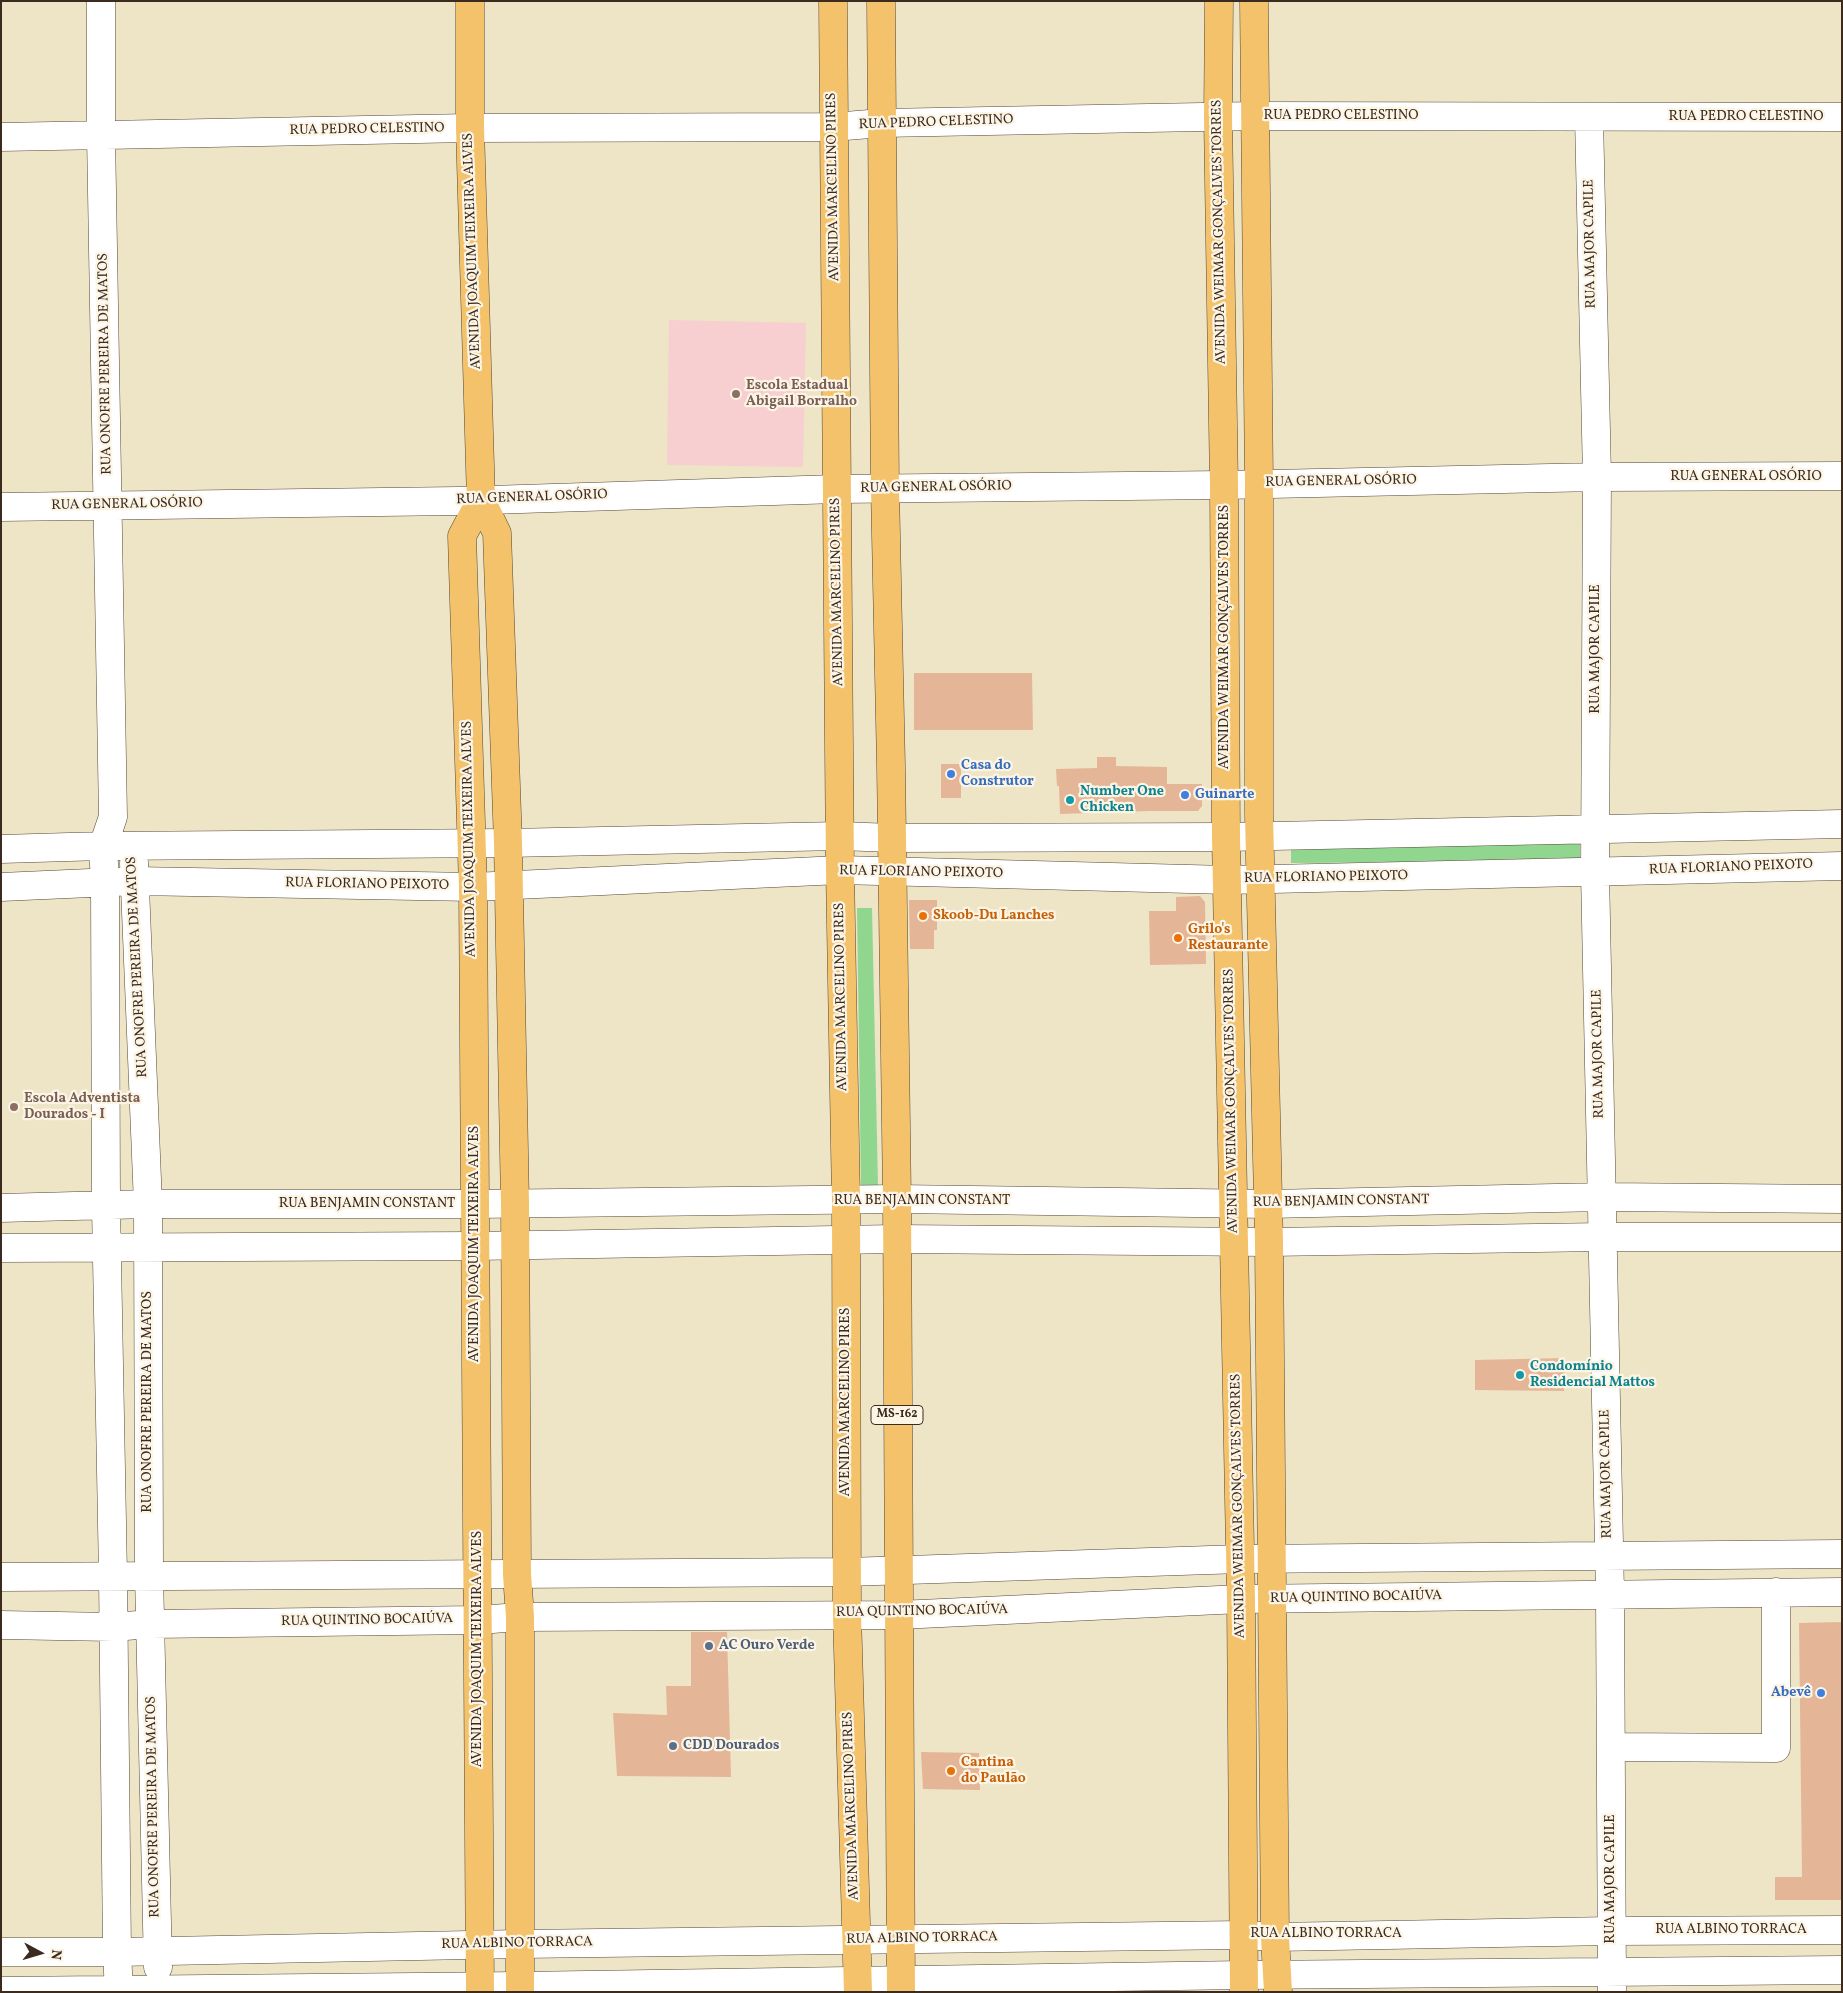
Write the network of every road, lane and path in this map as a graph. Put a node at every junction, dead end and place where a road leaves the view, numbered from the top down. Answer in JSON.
{"nodes":[{"id":1,"x":101,"y":1,"type":"edge"},
{"id":2,"x":470,"y":1,"type":"edge"},
{"id":3,"x":833,"y":1,"type":"edge"},
{"id":4,"x":881,"y":1,"type":"edge"},
{"id":5,"x":1219,"y":1,"type":"edge"},
{"id":6,"x":1254,"y":1,"type":"edge"},
{"id":7,"x":1255,"y":116,"type":"junction"},
{"id":8,"x":1842,"y":116,"type":"edge"},
{"id":9,"x":1589,"y":117,"type":"junction"},
{"id":10,"x":1218,"y":118,"type":"junction"},
{"id":11,"x":882,"y":124,"type":"junction"},
{"id":12,"x":833,"y":127,"type":"junction"},
{"id":13,"x":470,"y":128,"type":"junction"},
{"id":14,"x":101,"y":135,"type":"junction"},
{"id":15,"x":1,"y":137,"type":"edge"},
{"id":16,"x":1842,"y":476,"type":"edge"},
{"id":17,"x":1597,"y":477,"type":"junction"},
{"id":18,"x":1259,"y":484,"type":"junction"},
{"id":19,"x":1224,"y":485,"type":"junction"},
{"id":20,"x":837,"y":489,"type":"junction"},
{"id":21,"x":885,"y":489,"type":"junction"},
{"id":22,"x":481,"y":500,"type":"junction"},
{"id":23,"x":109,"y":505,"type":"junction"},
{"id":24,"x":1,"y":507,"type":"edge"},
{"id":25,"x":113,"y":817,"type":"junction"},
{"id":26,"x":1842,"y":824,"type":"edge"},
{"id":27,"x":1595,"y":829,"type":"junction"},
{"id":28,"x":840,"y":836,"type":"junction"},
{"id":29,"x":1260,"y":836,"type":"junction"},
{"id":30,"x":1226,"y":837,"type":"junction"},
{"id":31,"x":892,"y":838,"type":"junction"},
{"id":32,"x":471,"y":843,"type":"junction"},
{"id":33,"x":508,"y":843,"type":"junction"},
{"id":34,"x":103,"y":846,"type":"junction"},
{"id":35,"x":132,"y":846,"type":"junction"},
{"id":36,"x":1,"y":849,"type":"edge"},
{"id":37,"x":1842,"y":866,"type":"edge"},
{"id":38,"x":840,"y":870,"type":"junction"},
{"id":39,"x":892,"y":872,"type":"junction"},
{"id":40,"x":1595,"y":872,"type":"junction"},
{"id":41,"x":1260,"y":879,"type":"junction"},
{"id":42,"x":1228,"y":880,"type":"junction"},
{"id":43,"x":135,"y":882,"type":"junction"},
{"id":44,"x":105,"y":883,"type":"junction"},
{"id":45,"x":508,"y":884,"type":"junction"},
{"id":46,"x":1,"y":886,"type":"edge"},
{"id":47,"x":473,"y":887,"type":"junction"},
{"id":48,"x":1602,"y":1197,"type":"junction"},
{"id":49,"x":897,"y":1199,"type":"junction"},
{"id":50,"x":1842,"y":1199,"type":"edge"},
{"id":51,"x":846,"y":1201,"type":"junction"},
{"id":52,"x":515,"y":1202,"type":"junction"},
{"id":53,"x":1233,"y":1203,"type":"junction"},
{"id":54,"x":148,"y":1204,"type":"junction"},
{"id":55,"x":475,"y":1204,"type":"junction"},
{"id":56,"x":1268,"y":1204,"type":"junction"},
{"id":57,"x":106,"y":1206,"type":"junction"},
{"id":58,"x":1,"y":1208,"type":"edge"},
{"id":59,"x":1603,"y":1237,"type":"junction"},
{"id":60,"x":1842,"y":1237,"type":"edge"},
{"id":61,"x":896,"y":1239,"type":"junction"},
{"id":62,"x":846,"y":1240,"type":"junction"},
{"id":63,"x":1234,"y":1240,"type":"junction"},
{"id":64,"x":1269,"y":1242,"type":"junction"},
{"id":65,"x":515,"y":1244,"type":"junction"},
{"id":66,"x":475,"y":1246,"type":"junction"},
{"id":67,"x":106,"y":1247,"type":"junction"},
{"id":68,"x":1,"y":1248,"type":"edge"},
{"id":69,"x":148,"y":1248,"type":"junction"},
{"id":70,"x":1842,"y":1554,"type":"edge"},
{"id":71,"x":1608,"y":1556,"type":"junction"},
{"id":72,"x":1240,"y":1559,"type":"junction"},
{"id":73,"x":1273,"y":1559,"type":"junction"},
{"id":74,"x":898,"y":1571,"type":"junction"},
{"id":75,"x":847,"y":1572,"type":"junction"},
{"id":76,"x":477,"y":1573,"type":"junction"},
{"id":77,"x":517,"y":1574,"type":"junction"},
{"id":78,"x":149,"y":1575,"type":"junction"},
{"id":79,"x":113,"y":1576,"type":"junction"},
{"id":80,"x":1,"y":1577,"type":"edge"},
{"id":81,"x":1776,"y":1592,"type":"junction"},
{"id":82,"x":1842,"y":1592,"type":"edge"},
{"id":83,"x":1610,"y":1593,"type":"junction"},
{"id":84,"x":1241,"y":1599,"type":"junction"},
{"id":85,"x":1273,"y":1599,"type":"junction"},
{"id":86,"x":847,"y":1614,"type":"junction"},
{"id":87,"x":899,"y":1614,"type":"junction"},
{"id":88,"x":520,"y":1617,"type":"junction"},
{"id":89,"x":478,"y":1620,"type":"junction"},
{"id":90,"x":151,"y":1624,"type":"junction"},
{"id":91,"x":1,"y":1625,"type":"edge"},
{"id":92,"x":113,"y":1627,"type":"junction"},
{"id":93,"x":1611,"y":1747,"type":"junction"},
{"id":94,"x":1842,"y":1930,"type":"edge"},
{"id":95,"x":1611,"y":1931,"type":"junction"},
{"id":96,"x":1243,"y":1935,"type":"junction"},
{"id":97,"x":1275,"y":1937,"type":"junction"},
{"id":98,"x":901,"y":1939,"type":"junction"},
{"id":99,"x":856,"y":1940,"type":"junction"},
{"id":100,"x":520,"y":1944,"type":"junction"},
{"id":101,"x":480,"y":1945,"type":"junction"},
{"id":102,"x":157,"y":1950,"type":"junction"},
{"id":103,"x":1,"y":1952,"type":"edge"},
{"id":104,"x":117,"y":1952,"type":"junction"},
{"id":105,"x":1842,"y":1970,"type":"edge"},
{"id":106,"x":1612,"y":1981,"type":"edge"},
{"id":107,"x":1244,"y":1983,"type":"edge"},
{"id":108,"x":1278,"y":1984,"type":"edge"},
{"id":109,"x":858,"y":1986,"type":"edge"},
{"id":110,"x":901,"y":1986,"type":"edge"},
{"id":111,"x":480,"y":1989,"type":"edge"},
{"id":112,"x":520,"y":1989,"type":"edge"},
{"id":113,"x":1,"y":1991,"type":"edge"},
{"id":114,"x":119,"y":1991,"type":"edge"},
{"id":115,"x":158,"y":1991,"type":"edge"}],
"edges":[{"from":1,"to":14,"type":"street","name":"RUA ONOFRE PEREIRA DE MATOS"},
{"from":2,"to":13,"type":"main road","name":"AVENIDA JOAQUIM TEIXEIRA ALVES"},
{"from":3,"to":12,"type":"main road","name":"AVENIDA MARCELINO PIRES"},
{"from":4,"to":11,"type":"main road","number":"MS-162"},
{"from":5,"to":10,"type":"main road","name":"AVENIDA WEIMAR GONÇALVES TORRES"},
{"from":6,"to":7,"type":"main road"},
{"from":7,"to":9,"type":"street","name":"RUA PEDRO CELESTINO"},
{"from":7,"to":10,"type":"street","name":"RUA PEDRO CELESTINO"},
{"from":7,"to":18,"type":"main road"},
{"from":8,"to":9,"type":"street","name":"RUA PEDRO CELESTINO"},
{"from":9,"to":17,"type":"street","name":"RUA MAJOR CAPILE"},
{"from":10,"to":11,"type":"street","name":"RUA PEDRO CELESTINO"},
{"from":10,"to":19,"type":"main road","name":"AVENIDA WEIMAR GONÇALVES TORRES"},
{"from":11,"to":12,"type":"street","name":"RUA PEDRO CELESTINO"},
{"from":11,"to":21,"type":"main road","number":"MS-162"},
{"from":12,"to":13,"type":"street","name":"RUA PEDRO CELESTINO"},
{"from":12,"to":20,"type":"main road","name":"AVENIDA MARCELINO PIRES"},
{"from":13,"to":14,"type":"street","name":"RUA PEDRO CELESTINO"},
{"from":13,"to":22,"type":"main road","name":"AVENIDA JOAQUIM TEIXEIRA ALVES"},
{"from":14,"to":15,"type":"street","name":"RUA PEDRO CELESTINO"},
{"from":14,"to":23,"type":"street","name":"RUA ONOFRE PEREIRA DE MATOS"},
{"from":16,"to":17,"type":"street","name":"RUA GENERAL OSÓRIO"},
{"from":17,"to":18,"type":"street","name":"RUA GENERAL OSÓRIO"},
{"from":17,"to":27,"type":"street","name":"RUA MAJOR CAPILE"},
{"from":18,"to":19,"type":"street","name":"RUA GENERAL OSÓRIO"},
{"from":18,"to":29,"type":"main road"},
{"from":19,"to":21,"type":"street","name":"RUA GENERAL OSÓRIO"},
{"from":19,"to":30,"type":"main road","name":"AVENIDA WEIMAR GONÇALVES TORRES"},
{"from":20,"to":21,"type":"street","name":"RUA GENERAL OSÓRIO"},
{"from":20,"to":22,"type":"street","name":"RUA GENERAL OSÓRIO"},
{"from":20,"to":28,"type":"main road","name":"AVENIDA MARCELINO PIRES"},
{"from":21,"to":31,"type":"main road","number":"MS-162"},
{"from":22,"to":23,"type":"street","name":"RUA GENERAL OSÓRIO"},
{"from":22,"to":32,"type":"main road","name":"AVENIDA JOAQUIM TEIXEIRA ALVES"},
{"from":22,"to":33,"type":"main road","name":"AVENIDA JOAQUIM TEIXEIRA ALVES"},
{"from":23,"to":24,"type":"street","name":"RUA GENERAL OSÓRIO"},
{"from":23,"to":25,"type":"street","name":"RUA ONOFRE PEREIRA DE MATOS"},
{"from":25,"to":34,"type":"street","name":"RUA ONOFRE PEREIRA DE MATOS"},
{"from":25,"to":35,"type":"street","name":"RUA ONOFRE PEREIRA DE MATOS"},
{"from":26,"to":27,"type":"street"},
{"from":27,"to":29,"type":"street"},
{"from":27,"to":40,"type":"street","name":"RUA MAJOR CAPILE"},
{"from":28,"to":31,"type":"street"},
{"from":28,"to":33,"type":"street"},
{"from":28,"to":38,"type":"main road","name":"AVENIDA MARCELINO PIRES"},
{"from":29,"to":30,"type":"street"},
{"from":29,"to":41,"type":"main road"},
{"from":30,"to":31,"type":"street"},
{"from":30,"to":42,"type":"main road","name":"AVENIDA WEIMAR GONÇALVES TORRES"},
{"from":31,"to":39,"type":"main road","number":"MS-162"},
{"from":32,"to":33,"type":"street"},
{"from":32,"to":35,"type":"street"},
{"from":32,"to":47,"type":"main road","name":"AVENIDA JOAQUIM TEIXEIRA ALVES"},
{"from":33,"to":45,"type":"main road","name":"AVENIDA JOAQUIM TEIXEIRA ALVES"},
{"from":34,"to":35,"type":"street"},
{"from":34,"to":36,"type":"street"},
{"from":34,"to":44,"type":"street","name":"RUA ONOFRE PEREIRA DE MATOS"},
{"from":35,"to":43,"type":"street","name":"RUA ONOFRE PEREIRA DE MATOS"},
{"from":37,"to":40,"type":"street","name":"RUA FLORIANO PEIXOTO"},
{"from":38,"to":39,"type":"street","name":"RUA FLORIANO PEIXOTO"},
{"from":38,"to":45,"type":"street","name":"RUA FLORIANO PEIXOTO"},
{"from":38,"to":51,"type":"main road","name":"AVENIDA MARCELINO PIRES"},
{"from":39,"to":42,"type":"street","name":"RUA FLORIANO PEIXOTO"},
{"from":39,"to":49,"type":"main road","number":"MS-162"},
{"from":40,"to":41,"type":"street","name":"RUA FLORIANO PEIXOTO"},
{"from":40,"to":48,"type":"street","name":"RUA MAJOR CAPILE"},
{"from":41,"to":42,"type":"street","name":"RUA FLORIANO PEIXOTO"},
{"from":41,"to":56,"type":"main road"},
{"from":42,"to":53,"type":"main road","name":"AVENIDA WEIMAR GONÇALVES TORRES"},
{"from":43,"to":44,"type":"street","name":"RUA FLORIANO PEIXOTO"},
{"from":43,"to":47,"type":"street","name":"RUA FLORIANO PEIXOTO"},
{"from":43,"to":54,"type":"street","name":"RUA ONOFRE PEREIRA DE MATOS"},
{"from":44,"to":46,"type":"street","name":"RUA FLORIANO PEIXOTO"},
{"from":44,"to":57,"type":"street","name":"RUA ONOFRE PEREIRA DE MATOS"},
{"from":45,"to":47,"type":"street","name":"RUA FLORIANO PEIXOTO"},
{"from":45,"to":52,"type":"main road","name":"AVENIDA JOAQUIM TEIXEIRA ALVES"},
{"from":47,"to":55,"type":"main road","name":"AVENIDA JOAQUIM TEIXEIRA ALVES"},
{"from":48,"to":50,"type":"street","name":"RUA BENJAMIN CONSTANT"},
{"from":48,"to":56,"type":"street","name":"RUA BENJAMIN CONSTANT"},
{"from":48,"to":59,"type":"street","name":"RUA MAJOR CAPILE"},
{"from":49,"to":51,"type":"street","name":"RUA BENJAMIN CONSTANT"},
{"from":49,"to":53,"type":"street","name":"RUA BENJAMIN CONSTANT"},
{"from":49,"to":61,"type":"main road","number":"MS-162"},
{"from":51,"to":52,"type":"street","name":"RUA BENJAMIN CONSTANT"},
{"from":51,"to":62,"type":"main road","name":"AVENIDA MARCELINO PIRES"},
{"from":52,"to":55,"type":"street","name":"RUA BENJAMIN CONSTANT"},
{"from":52,"to":65,"type":"main road","name":"AVENIDA JOAQUIM TEIXEIRA ALVES"},
{"from":53,"to":56,"type":"street","name":"RUA BENJAMIN CONSTANT"},
{"from":53,"to":63,"type":"main road","name":"AVENIDA WEIMAR GONÇALVES TORRES"},
{"from":54,"to":55,"type":"street","name":"RUA BENJAMIN CONSTANT"},
{"from":54,"to":57,"type":"street","name":"RUA BENJAMIN CONSTANT"},
{"from":54,"to":69,"type":"street","name":"RUA ONOFRE PEREIRA DE MATOS"},
{"from":55,"to":66,"type":"main road","name":"AVENIDA JOAQUIM TEIXEIRA ALVES"},
{"from":56,"to":64,"type":"main road"},
{"from":57,"to":58,"type":"street","name":"RUA BENJAMIN CONSTANT"},
{"from":57,"to":67,"type":"street","name":"RUA ONOFRE PEREIRA DE MATOS"},
{"from":59,"to":60,"type":"street"},
{"from":59,"to":64,"type":"street"},
{"from":59,"to":71,"type":"street","name":"RUA MAJOR CAPILE"},
{"from":61,"to":62,"type":"street"},
{"from":61,"to":63,"type":"street"},
{"from":61,"to":74,"type":"main road","number":"MS-162"},
{"from":62,"to":65,"type":"street"},
{"from":62,"to":75,"type":"main road","name":"AVENIDA MARCELINO PIRES"},
{"from":63,"to":64,"type":"street"},
{"from":63,"to":72,"type":"main road","name":"AVENIDA WEIMAR GONÇALVES TORRES"},
{"from":64,"to":73,"type":"main road"},
{"from":65,"to":66,"type":"street"},
{"from":65,"to":77,"type":"main road","name":"AVENIDA JOAQUIM TEIXEIRA ALVES"},
{"from":66,"to":69,"type":"street"},
{"from":66,"to":76,"type":"main road","name":"AVENIDA JOAQUIM TEIXEIRA ALVES"},
{"from":67,"to":68,"type":"street"},
{"from":67,"to":69,"type":"street"},
{"from":67,"to":79,"type":"street","name":"RUA ONOFRE PEREIRA DE MATOS"},
{"from":69,"to":78,"type":"street","name":"RUA ONOFRE PEREIRA DE MATOS"},
{"from":70,"to":71,"type":"street"},
{"from":71,"to":73,"type":"street"},
{"from":71,"to":83,"type":"street","name":"RUA MAJOR CAPILE"},
{"from":72,"to":73,"type":"street"},
{"from":72,"to":74,"type":"street"},
{"from":72,"to":84,"type":"main road","name":"AVENIDA WEIMAR GONÇALVES TORRES"},
{"from":73,"to":85,"type":"main road"},
{"from":74,"to":75,"type":"street"},
{"from":74,"to":87,"type":"main road","number":"MS-162"},
{"from":75,"to":77,"type":"street"},
{"from":75,"to":86,"type":"main road","name":"AVENIDA MARCELINO PIRES"},
{"from":76,"to":77,"type":"street"},
{"from":76,"to":78,"type":"street"},
{"from":76,"to":89,"type":"main road","name":"AVENIDA JOAQUIM TEIXEIRA ALVES"},
{"from":77,"to":88,"type":"main road","name":"AVENIDA JOAQUIM TEIXEIRA ALVES"},
{"from":78,"to":79,"type":"street"},
{"from":78,"to":90,"type":"street","name":"RUA ONOFRE PEREIRA DE MATOS"},
{"from":79,"to":80,"type":"street"},
{"from":79,"to":92,"type":"street","name":"RUA ONOFRE PEREIRA DE MATOS"},
{"from":81,"to":82,"type":"street","name":"RUA QUINTINO BOCAIÚVA"},
{"from":81,"to":83,"type":"street","name":"RUA QUINTINO BOCAIÚVA"},
{"from":81,"to":93,"type":"street"},
{"from":83,"to":85,"type":"street","name":"RUA QUINTINO BOCAIÚVA"},
{"from":83,"to":93,"type":"street","name":"RUA MAJOR CAPILE"},
{"from":84,"to":85,"type":"street","name":"RUA QUINTINO BOCAIÚVA"},
{"from":84,"to":87,"type":"street","name":"RUA QUINTINO BOCAIÚVA"},
{"from":84,"to":96,"type":"main road","name":"AVENIDA WEIMAR GONÇALVES TORRES"},
{"from":85,"to":97,"type":"main road"},
{"from":86,"to":87,"type":"street","name":"RUA QUINTINO BOCAIÚVA"},
{"from":86,"to":88,"type":"street","name":"RUA QUINTINO BOCAIÚVA"},
{"from":86,"to":99,"type":"main road","name":"AVENIDA MARCELINO PIRES"},
{"from":87,"to":98,"type":"main road","number":"MS-162"},
{"from":88,"to":89,"type":"street","name":"RUA QUINTINO BOCAIÚVA"},
{"from":88,"to":100,"type":"main road","name":"AVENIDA JOAQUIM TEIXEIRA ALVES"},
{"from":89,"to":90,"type":"street","name":"RUA QUINTINO BOCAIÚVA"},
{"from":89,"to":101,"type":"main road","name":"AVENIDA JOAQUIM TEIXEIRA ALVES"},
{"from":90,"to":92,"type":"street","name":"RUA QUINTINO BOCAIÚVA"},
{"from":90,"to":102,"type":"street","name":"RUA ONOFRE PEREIRA DE MATOS"},
{"from":91,"to":92,"type":"street","name":"RUA QUINTINO BOCAIÚVA"},
{"from":92,"to":104,"type":"street","name":"RUA ONOFRE PEREIRA DE MATOS"},
{"from":93,"to":95,"type":"street","name":"RUA MAJOR CAPILE"},
{"from":94,"to":95,"type":"street","name":"RUA ALBINO TORRACA"},
{"from":95,"to":97,"type":"street","name":"RUA ALBINO TORRACA"},
{"from":95,"to":106,"type":"street","name":"RUA MAJOR CAPILE"},
{"from":96,"to":97,"type":"street","name":"RUA ALBINO TORRACA"},
{"from":96,"to":98,"type":"street","name":"RUA ALBINO TORRACA"},
{"from":96,"to":107,"type":"main road","name":"AVENIDA WEIMAR GONÇALVES TORRES"},
{"from":97,"to":108,"type":"main road"},
{"from":98,"to":99,"type":"street","name":"RUA ALBINO TORRACA"},
{"from":98,"to":110,"type":"main road","number":"MS-162"},
{"from":99,"to":100,"type":"street","name":"RUA ALBINO TORRACA"},
{"from":99,"to":109,"type":"main road","name":"AVENIDA MARCELINO PIRES"},
{"from":100,"to":101,"type":"street","name":"RUA ALBINO TORRACA"},
{"from":100,"to":112,"type":"main road","name":"AVENIDA JOAQUIM TEIXEIRA ALVES"},
{"from":101,"to":102,"type":"street","name":"RUA ALBINO TORRACA"},
{"from":101,"to":111,"type":"main road","name":"AVENIDA JOAQUIM TEIXEIRA ALVES"},
{"from":102,"to":104,"type":"street","name":"RUA ALBINO TORRACA"},
{"from":102,"to":115,"type":"street","name":"RUA ONOFRE PEREIRA DE MATOS"},
{"from":103,"to":104,"type":"street","name":"RUA ALBINO TORRACA"},
{"from":104,"to":114,"type":"street","name":"RUA ONOFRE PEREIRA DE MATOS"},
{"from":105,"to":106,"type":"street"},
{"from":106,"to":108,"type":"street"},
{"from":107,"to":108,"type":"street"},
{"from":107,"to":110,"type":"street"},
{"from":109,"to":110,"type":"street"},
{"from":109,"to":112,"type":"street"},
{"from":111,"to":112,"type":"street"},
{"from":111,"to":115,"type":"street"},
{"from":113,"to":114,"type":"street"},
{"from":114,"to":115,"type":"street"}]}
